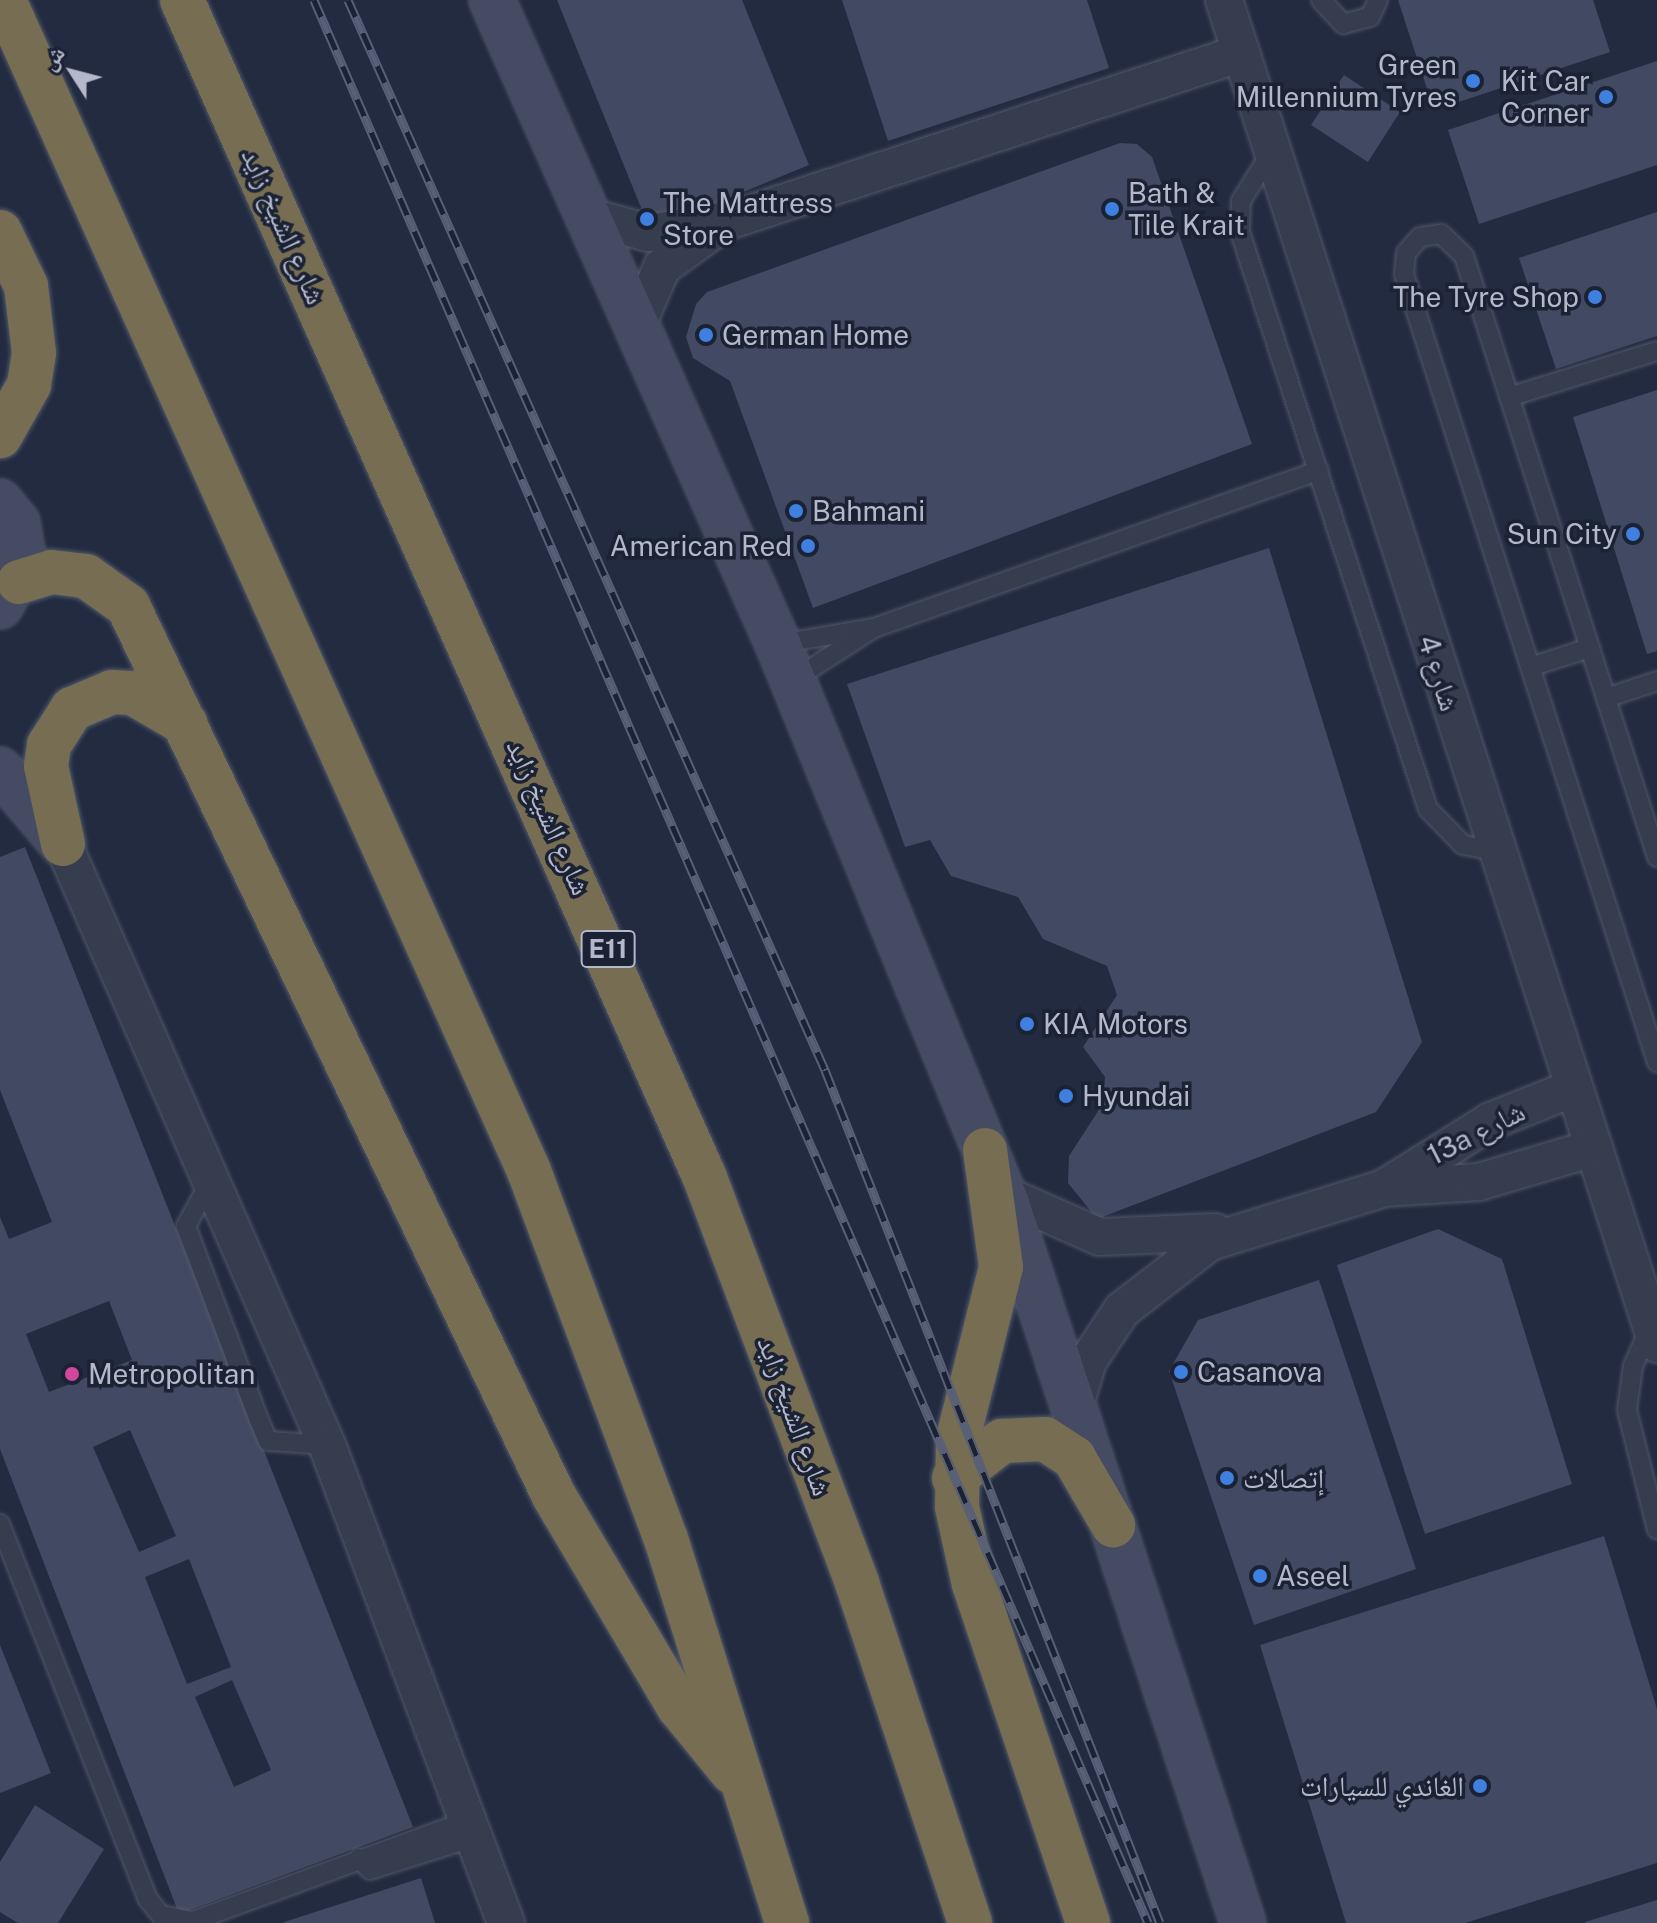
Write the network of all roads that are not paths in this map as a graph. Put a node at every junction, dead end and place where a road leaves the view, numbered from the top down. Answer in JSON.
{"nodes":[{"id":1,"x":4,"y":0,"type":"edge"},
{"id":2,"x":182,"y":0,"type":"edge"},
{"id":3,"x":492,"y":0,"type":"edge"},
{"id":4,"x":1224,"y":0,"type":"edge"},
{"id":5,"x":1321,"y":0,"type":"edge"},
{"id":6,"x":1378,"y":0,"type":"edge"},
{"id":7,"x":1242,"y":53,"type":"junction"},
{"id":8,"x":1271,"y":153,"type":"junction"},
{"id":9,"x":593,"y":218,"type":"junction"},
{"id":10,"x":734,"y":219,"type":"junction"},
{"id":11,"x":0,"y":232,"type":"edge"},
{"id":12,"x":639,"y":320,"type":"junction"},
{"id":13,"x":1657,"y":351,"type":"edge"},
{"id":14,"x":1509,"y":397,"type":"junction"},
{"id":15,"x":0,"y":436,"type":"edge"},
{"id":16,"x":1319,"y":470,"type":"junction"},
{"id":17,"x":0,"y":502,"type":"edge"},
{"id":18,"x":9,"y":594,"type":"edge"},
{"id":19,"x":874,"y":628,"type":"junction"},
{"id":20,"x":1590,"y":648,"type":"junction"},
{"id":21,"x":786,"y":662,"type":"junction"},
{"id":22,"x":1530,"y":667,"type":"junction"},
{"id":23,"x":1657,"y":681,"type":"edge"},
{"id":24,"x":1606,"y":698,"type":"junction"},
{"id":25,"x":186,"y":724,"type":"junction"},
{"id":26,"x":0,"y":770,"type":"edge"},
{"id":27,"x":63,"y":844,"type":"junction"},
{"id":28,"x":1496,"y":851,"type":"junction"},
{"id":29,"x":1657,"y":857,"type":"edge"},
{"id":30,"x":1657,"y":1062,"type":"edge"},
{"id":31,"x":1574,"y":1088,"type":"junction"},
{"id":32,"x":1594,"y":1148,"type":"junction"},
{"id":33,"x":985,"y":1150,"type":"junction"},
{"id":34,"x":211,"y":1180,"type":"junction"},
{"id":35,"x":1384,"y":1188,"type":"junction"},
{"id":36,"x":1003,"y":1194,"type":"junction"},
{"id":37,"x":1237,"y":1230,"type":"junction"},
{"id":38,"x":1654,"y":1335,"type":"edge"},
{"id":39,"x":1076,"y":1401,"type":"junction"},
{"id":40,"x":327,"y":1445,"type":"junction"},
{"id":41,"x":954,"y":1478,"type":"junction"},
{"id":42,"x":0,"y":1524,"type":"edge"},
{"id":43,"x":1113,"y":1525,"type":"junction"},
{"id":44,"x":1657,"y":1529,"type":"edge"},
{"id":45,"x":746,"y":1788,"type":"junction"},
{"id":46,"x":475,"y":1828,"type":"junction"},
{"id":47,"x":506,"y":1923,"type":"edge"},
{"id":48,"x":787,"y":1923,"type":"edge"},
{"id":49,"x":970,"y":1923,"type":"edge"},
{"id":50,"x":1088,"y":1923,"type":"edge"},
{"id":51,"x":1243,"y":1923,"type":"edge"}],
"edges":[{"from":1,"to":45,"type":"highway"},
{"from":2,"to":49,"type":"highway","name":"شارع الشيخ زايد","number":"E11"},
{"from":3,"to":9,"type":"street"},
{"from":4,"to":7,"type":"street","name":"شارع 4"},
{"from":5,"to":6,"type":"lane"},
{"from":7,"to":8,"type":"street","name":"شارع 4"},
{"from":7,"to":10,"type":"street"},
{"from":8,"to":16,"type":"lane"},
{"from":8,"to":28,"type":"street","name":"شارع 4"},
{"from":9,"to":10,"type":"street"},
{"from":9,"to":12,"type":"street"},
{"from":10,"to":12,"type":"street"},
{"from":11,"to":15,"type":"highway"},
{"from":12,"to":21,"type":"street"},
{"from":13,"to":14,"type":"lane"},
{"from":14,"to":20,"type":"lane"},
{"from":14,"to":22,"type":"lane"},
{"from":16,"to":19,"type":"lane"},
{"from":16,"to":28,"type":"lane"},
{"from":17,"to":18,"type":"street"},
{"from":18,"to":25,"type":"highway"},
{"from":19,"to":21,"type":"lane"},
{"from":19,"to":21,"type":"lane"},
{"from":20,"to":22,"type":"lane"},
{"from":20,"to":24,"type":"lane"},
{"from":21,"to":33,"type":"street"},
{"from":22,"to":30,"type":"lane"},
{"from":23,"to":24,"type":"lane"},
{"from":24,"to":29,"type":"lane"},
{"from":25,"to":27,"type":"highway"},
{"from":25,"to":45,"type":"highway"},
{"from":26,"to":27,"type":"street"},
{"from":27,"to":34,"type":"street"},
{"from":28,"to":31,"type":"street","name":"شارع 4"},
{"from":31,"to":32,"type":"street","name":"شارع 4"},
{"from":31,"to":35,"type":"street","name":"13a شارع"},
{"from":32,"to":35,"type":"street","name":"13a شارع"},
{"from":32,"to":38,"type":"street","name":"شارع 4"},
{"from":33,"to":36,"type":"street"},
{"from":33,"to":41,"type":"highway"},
{"from":34,"to":40,"type":"street"},
{"from":34,"to":40,"type":"lane"},
{"from":35,"to":37,"type":"street","name":"13a شارع"},
{"from":36,"to":37,"type":"street","name":"13a شارع"},
{"from":36,"to":39,"type":"street"},
{"from":37,"to":39,"type":"street","name":"13a شارع"},
{"from":38,"to":44,"type":"lane"},
{"from":39,"to":43,"type":"street"},
{"from":40,"to":46,"type":"street"},
{"from":41,"to":43,"type":"highway"},
{"from":41,"to":50,"type":"highway"},
{"from":42,"to":46,"type":"lane"},
{"from":43,"to":51,"type":"street"},
{"from":45,"to":48,"type":"highway"},
{"from":46,"to":47,"type":"street"}]}
